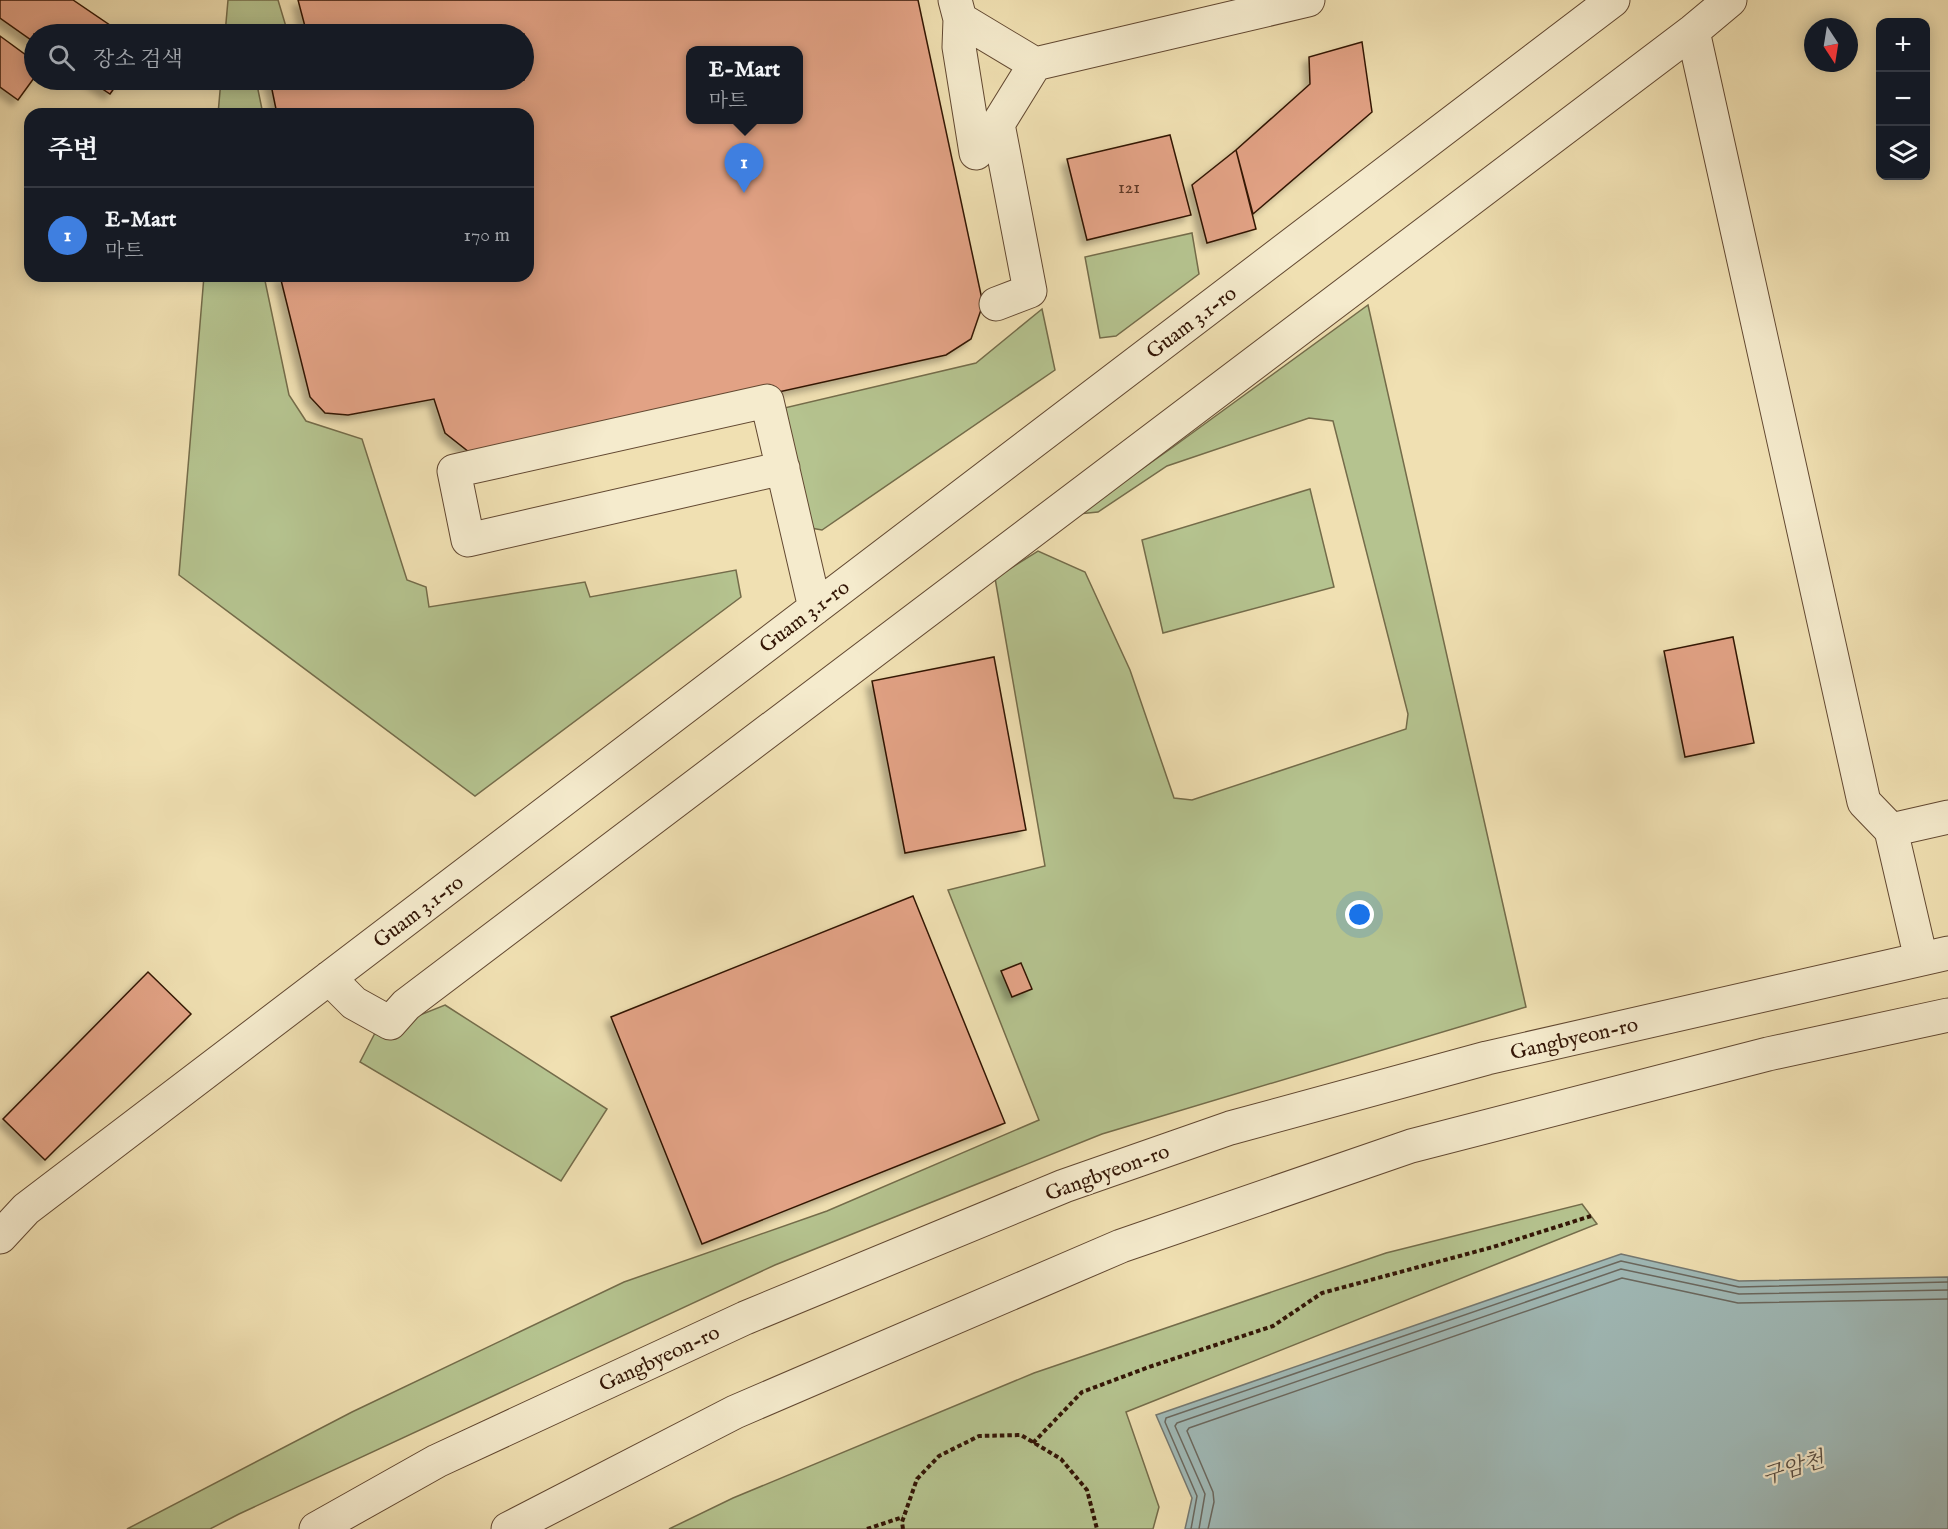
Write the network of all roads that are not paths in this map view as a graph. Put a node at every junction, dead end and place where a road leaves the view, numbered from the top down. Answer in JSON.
{"nodes":[{"id":1,"x":1308,"y":0,"type":"edge"},
{"id":2,"x":1613,"y":0,"type":"edge"},
{"id":3,"x":1730,"y":0,"type":"edge"},
{"id":4,"x":957,"y":9,"type":"edge"},
{"id":5,"x":1693,"y":31,"type":"junction"},
{"id":6,"x":1035,"y":64,"type":"junction"},
{"id":7,"x":976,"y":153,"type":"dead end"},
{"id":8,"x":996,"y":304,"type":"dead end"},
{"id":9,"x":783,"y":468,"type":"junction"},
{"id":10,"x":815,"y":608,"type":"junction"},
{"id":11,"x":1948,"y":817,"type":"edge"},
{"id":12,"x":1891,"y":830,"type":"junction"},
{"id":13,"x":1935,"y":956,"type":"edge"},
{"id":14,"x":328,"y":978,"type":"junction"},
{"id":15,"x":1948,"y":1015,"type":"edge"},
{"id":16,"x":0,"y":1237,"type":"edge"},
{"id":17,"x":316,"y":1529,"type":"edge"},
{"id":18,"x":508,"y":1529,"type":"edge"}],
"edges":[{"from":1,"to":6,"type":"street"},
{"from":2,"to":10,"type":"street","name":"Guam 3.1-ro"},
{"from":3,"to":5,"type":"street"},
{"from":4,"to":6,"type":"street"},
{"from":4,"to":7,"type":"street"},
{"from":5,"to":12,"type":"street"},
{"from":5,"to":14,"type":"street"},
{"from":6,"to":8,"type":"street"},
{"from":9,"to":9,"type":"street"},
{"from":9,"to":10,"type":"street"},
{"from":10,"to":14,"type":"street","name":"Guam 3.1-ro"},
{"from":11,"to":12,"type":"street"},
{"from":12,"to":13,"type":"street"},
{"from":13,"to":17,"type":"street","name":"Gangbyeon-ro"},
{"from":14,"to":16,"type":"street","name":"Guam 3.1-ro"},
{"from":15,"to":18,"type":"street"}]}
